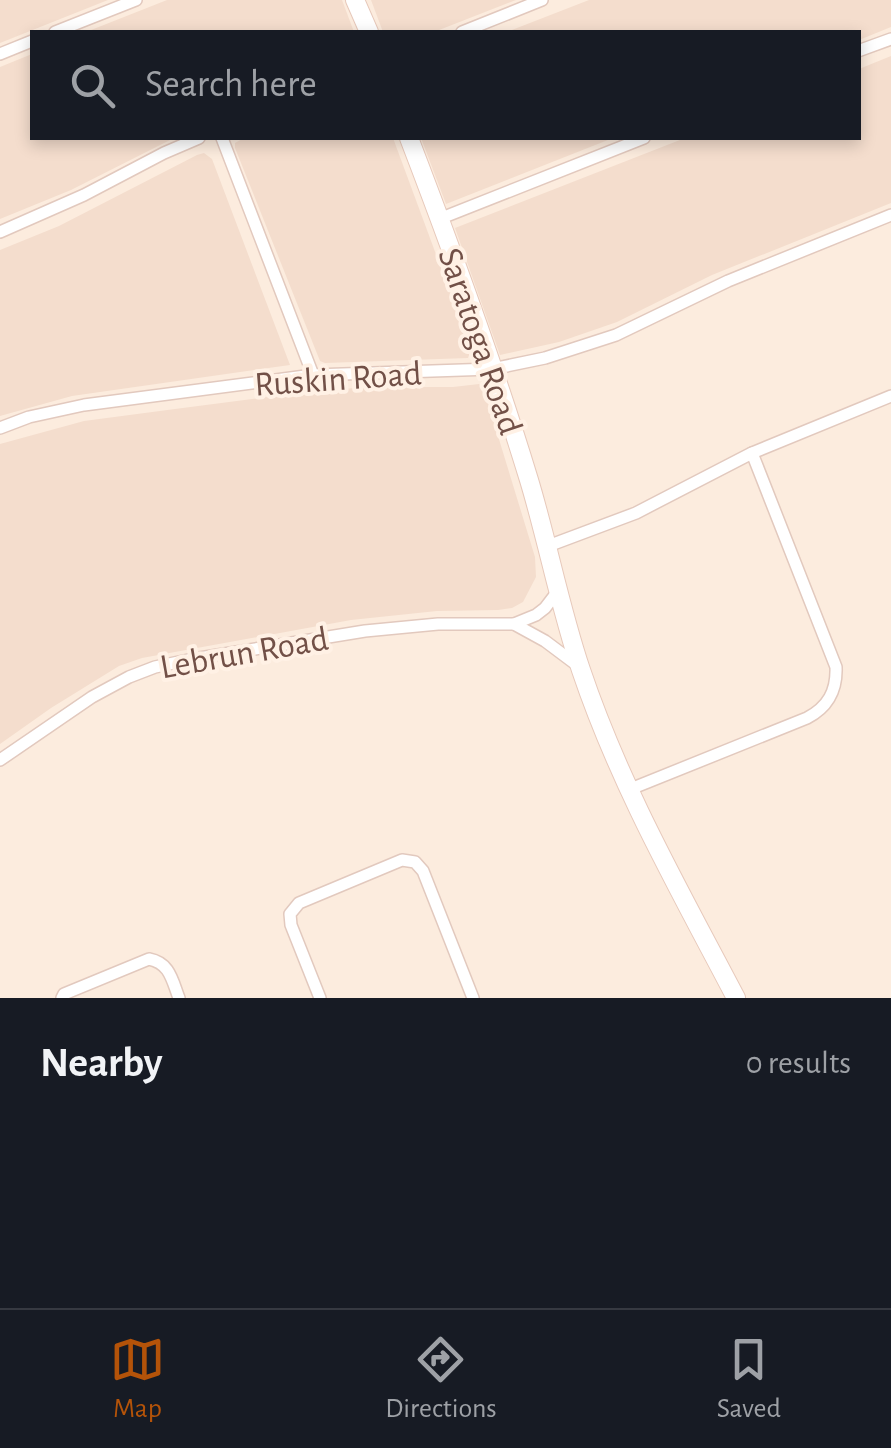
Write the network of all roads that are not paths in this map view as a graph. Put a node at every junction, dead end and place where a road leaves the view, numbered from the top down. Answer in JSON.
{"nodes":[{"id":1,"x":136,"y":0,"type":"edge"},
{"id":2,"x":355,"y":0,"type":"edge"},
{"id":3,"x":542,"y":0,"type":"edge"},
{"id":4,"x":60,"y":30,"type":"edge"},
{"id":5,"x":368,"y":30,"type":"edge"},
{"id":6,"x":467,"y":30,"type":"edge"},
{"id":7,"x":891,"y":39,"type":"edge"},
{"id":8,"x":30,"y":43,"type":"edge"},
{"id":9,"x":861,"y":50,"type":"edge"},
{"id":10,"x":0,"y":54,"type":"edge"},
{"id":11,"x":194,"y":140,"type":"edge"},
{"id":12,"x":223,"y":140,"type":"edge"},
{"id":13,"x":410,"y":140,"type":"edge"},
{"id":14,"x":639,"y":140,"type":"edge"},
{"id":15,"x":891,"y":214,"type":"edge"},
{"id":16,"x":439,"y":219,"type":"junction"},
{"id":17,"x":0,"y":232,"type":"edge"},
{"id":18,"x":492,"y":369,"type":"junction"},
{"id":19,"x":313,"y":375,"type":"junction"},
{"id":20,"x":891,"y":396,"type":"edge"},
{"id":21,"x":0,"y":428,"type":"edge"},
{"id":22,"x":752,"y":452,"type":"junction"},
{"id":23,"x":548,"y":546,"type":"junction"},
{"id":24,"x":559,"y":589,"type":"junction"},
{"id":25,"x":514,"y":624,"type":"junction"},
{"id":26,"x":580,"y":668,"type":"junction"},
{"id":27,"x":0,"y":760,"type":"edge"},
{"id":28,"x":628,"y":790,"type":"junction"},
{"id":29,"x":62,"y":998,"type":"edge"},
{"id":30,"x":179,"y":998,"type":"edge"},
{"id":31,"x":320,"y":998,"type":"edge"},
{"id":32,"x":473,"y":998,"type":"edge"},
{"id":33,"x":736,"y":998,"type":"edge"}],
"edges":[{"from":1,"to":4,"type":"street"},
{"from":2,"to":5,"type":"street"},
{"from":3,"to":6,"type":"street"},
{"from":7,"to":9,"type":"street"},
{"from":8,"to":10,"type":"street"},
{"from":11,"to":17,"type":"street"},
{"from":12,"to":19,"type":"street"},
{"from":13,"to":16,"type":"street","name":"Saratoga Road"},
{"from":14,"to":16,"type":"street"},
{"from":15,"to":18,"type":"street","name":"Ruskin Road"},
{"from":16,"to":18,"type":"street","name":"Saratoga Road"},
{"from":18,"to":19,"type":"street","name":"Ruskin Road"},
{"from":18,"to":23,"type":"street","name":"Saratoga Road"},
{"from":19,"to":21,"type":"street","name":"Ruskin Road"},
{"from":20,"to":22,"type":"street"},
{"from":22,"to":23,"type":"street"},
{"from":22,"to":28,"type":"street"},
{"from":23,"to":24,"type":"street"},
{"from":24,"to":25,"type":"street"},
{"from":24,"to":26,"type":"street"},
{"from":25,"to":26,"type":"street"},
{"from":25,"to":27,"type":"street","name":"Lebrun Road"},
{"from":26,"to":28,"type":"street"},
{"from":28,"to":33,"type":"street"},
{"from":29,"to":30,"type":"street"},
{"from":31,"to":32,"type":"street"}]}
